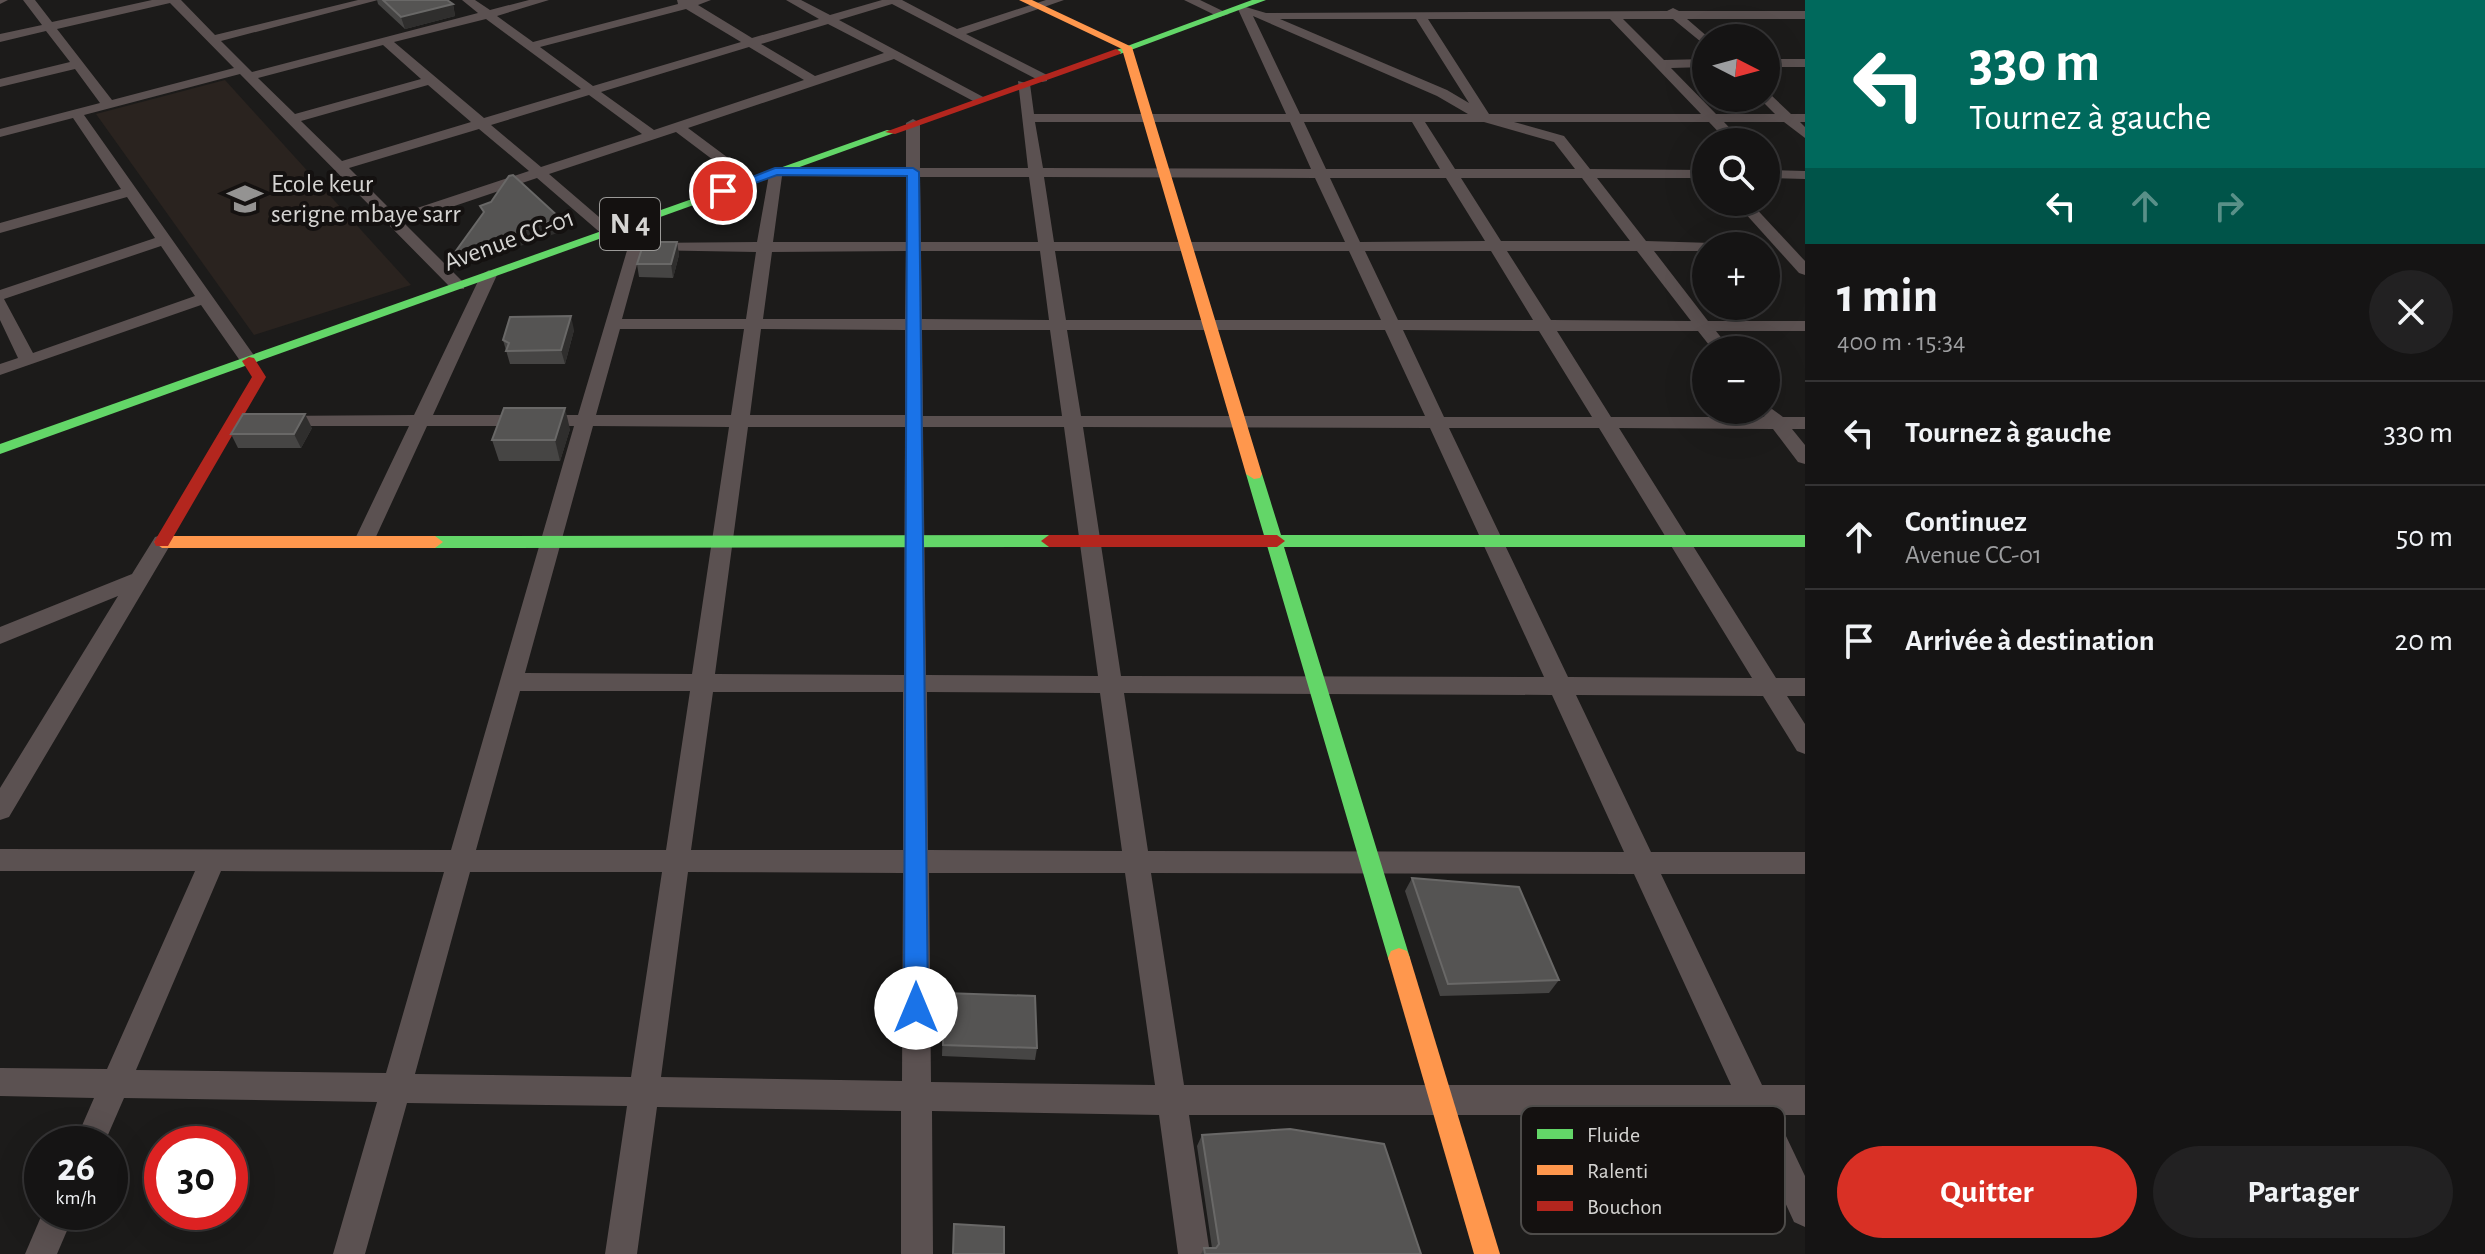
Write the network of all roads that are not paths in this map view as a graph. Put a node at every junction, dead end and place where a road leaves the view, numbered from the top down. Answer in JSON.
{"nodes":[{"id":1,"x":29,"y":0,"type":"edge"},
{"id":2,"x":198,"y":0,"type":"edge"},
{"id":3,"x":372,"y":0,"type":"edge"},
{"id":4,"x":468,"y":0,"type":"edge"},
{"id":5,"x":543,"y":0,"type":"edge"},
{"id":6,"x":705,"y":0,"type":"edge"},
{"id":7,"x":792,"y":0,"type":"edge"},
{"id":8,"x":893,"y":0,"type":"edge"},
{"id":9,"x":1058,"y":0,"type":"edge"},
{"id":10,"x":1190,"y":0,"type":"edge"},
{"id":11,"x":1556,"y":0,"type":"edge"},
{"id":12,"x":1660,"y":0,"type":"edge"},
{"id":13,"x":173,"y":2,"type":"edge"},
{"id":14,"x":684,"y":2,"type":"edge"},
{"id":15,"x":1031,"y":3,"type":"edge"},
{"id":16,"x":1247,"y":9,"type":"edge"},
{"id":17,"x":488,"y":14,"type":"junction"},
{"id":18,"x":1420,"y":15,"type":"junction"},
{"id":19,"x":1570,"y":15,"type":"junction"},
{"id":20,"x":1613,"y":15,"type":"junction"},
{"id":21,"x":1677,"y":15,"type":"junction"},
{"id":22,"x":1786,"y":15,"type":"junction"},
{"id":23,"x":1805,"y":15,"type":"edge"},
{"id":24,"x":829,"y":20,"type":"junction"},
{"id":25,"x":50,"y":27,"type":"junction"},
{"id":26,"x":1692,"y":29,"type":"edge"},
{"id":27,"x":1805,"y":31,"type":"edge"},
{"id":28,"x":956,"y":33,"type":"junction"},
{"id":29,"x":0,"y":38,"type":"edge"},
{"id":30,"x":213,"y":39,"type":"junction"},
{"id":31,"x":385,"y":41,"type":"junction"},
{"id":32,"x":751,"y":43,"type":"junction"},
{"id":33,"x":531,"y":46,"type":"junction"},
{"id":34,"x":1127,"y":47,"type":"junction"},
{"id":35,"x":895,"y":54,"type":"junction"},
{"id":36,"x":1692,"y":63,"type":"edge"},
{"id":37,"x":1780,"y":63,"type":"edge"},
{"id":38,"x":1805,"y":63,"type":"edge"},
{"id":39,"x":78,"y":64,"type":"junction"},
{"id":40,"x":1660,"y":64,"type":"junction"},
{"id":41,"x":246,"y":73,"type":"junction"},
{"id":42,"x":431,"y":80,"type":"junction"},
{"id":43,"x":814,"y":81,"type":"junction"},
{"id":44,"x":1032,"y":81,"type":"junction"},
{"id":45,"x":0,"y":83,"type":"edge"},
{"id":46,"x":591,"y":90,"type":"junction"},
{"id":47,"x":980,"y":99,"type":"junction"},
{"id":48,"x":109,"y":105,"type":"junction"},
{"id":49,"x":1780,"y":111,"type":"edge"},
{"id":50,"x":76,"y":113,"type":"junction"},
{"id":51,"x":1028,"y":118,"type":"junction"},
{"id":52,"x":1148,"y":118,"type":"junction"},
{"id":53,"x":1294,"y":118,"type":"junction"},
{"id":54,"x":1416,"y":118,"type":"junction"},
{"id":55,"x":1485,"y":118,"type":"junction"},
{"id":56,"x":1712,"y":118,"type":"junction"},
{"id":57,"x":1787,"y":118,"type":"junction"},
{"id":58,"x":1805,"y":118,"type":"edge"},
{"id":59,"x":292,"y":119,"type":"junction"},
{"id":60,"x":481,"y":123,"type":"junction"},
{"id":61,"x":913,"y":123,"type":"junction"},
{"id":62,"x":678,"y":127,"type":"junction"},
{"id":63,"x":1722,"y":128,"type":"edge"},
{"id":64,"x":0,"y":133,"type":"edge"},
{"id":65,"x":1805,"y":134,"type":"edge"},
{"id":66,"x":652,"y":135,"type":"junction"},
{"id":67,"x":339,"y":166,"type":"junction"},
{"id":68,"x":775,"y":172,"type":"junction"},
{"id":69,"x":913,"y":172,"type":"junction"},
{"id":70,"x":1036,"y":172,"type":"junction"},
{"id":71,"x":539,"y":173,"type":"junction"},
{"id":72,"x":1164,"y":173,"type":"junction"},
{"id":73,"x":1320,"y":173,"type":"junction"},
{"id":74,"x":1451,"y":174,"type":"junction"},
{"id":75,"x":1586,"y":174,"type":"junction"},
{"id":76,"x":1692,"y":174,"type":"edge"},
{"id":77,"x":1780,"y":174,"type":"edge"},
{"id":78,"x":1805,"y":175,"type":"edge"},
{"id":79,"x":750,"y":181,"type":"junction"},
{"id":80,"x":130,"y":191,"type":"junction"},
{"id":81,"x":642,"y":220,"type":"junction"},
{"id":82,"x":394,"y":221,"type":"junction"},
{"id":83,"x":0,"y":228,"type":"edge"},
{"id":84,"x":608,"y":232,"type":"junction"},
{"id":85,"x":164,"y":240,"type":"junction"},
{"id":86,"x":1355,"y":246,"type":"junction"},
{"id":87,"x":1692,"y":246,"type":"edge"},
{"id":88,"x":1780,"y":246,"type":"edge"},
{"id":89,"x":1805,"y":246,"type":"edge"},
{"id":90,"x":635,"y":247,"type":"junction"},
{"id":91,"x":765,"y":247,"type":"junction"},
{"id":92,"x":914,"y":247,"type":"junction"},
{"id":93,"x":1046,"y":247,"type":"junction"},
{"id":94,"x":1186,"y":247,"type":"junction"},
{"id":95,"x":1496,"y":247,"type":"junction"},
{"id":96,"x":1642,"y":247,"type":"junction"},
{"id":97,"x":1780,"y":251,"type":"edge"},
{"id":98,"x":1805,"y":270,"type":"edge"},
{"id":99,"x":489,"y":275,"type":"junction"},
{"id":100,"x":458,"y":286,"type":"junction"},
{"id":101,"x":0,"y":295,"type":"edge"},
{"id":102,"x":205,"y":298,"type":"junction"},
{"id":103,"x":0,"y":303,"type":"edge"},
{"id":104,"x":613,"y":324,"type":"junction"},
{"id":105,"x":753,"y":324,"type":"junction"},
{"id":106,"x":914,"y":324,"type":"junction"},
{"id":107,"x":1058,"y":325,"type":"junction"},
{"id":108,"x":1210,"y":325,"type":"junction"},
{"id":109,"x":1391,"y":325,"type":"junction"},
{"id":110,"x":1545,"y":325,"type":"junction"},
{"id":111,"x":1703,"y":326,"type":"junction"},
{"id":112,"x":1805,"y":326,"type":"edge"},
{"id":113,"x":1711,"y":336,"type":"edge"},
{"id":114,"x":28,"y":360,"type":"junction"},
{"id":115,"x":249,"y":361,"type":"junction"},
{"id":116,"x":0,"y":370,"type":"edge"},
{"id":117,"x":1780,"y":417,"type":"edge"},
{"id":118,"x":1692,"y":418,"type":"edge"},
{"id":119,"x":249,"y":419,"type":"junction"},
{"id":120,"x":421,"y":420,"type":"junction"},
{"id":121,"x":585,"y":420,"type":"junction"},
{"id":122,"x":740,"y":420,"type":"junction"},
{"id":123,"x":914,"y":421,"type":"junction"},
{"id":124,"x":1072,"y":421,"type":"junction"},
{"id":125,"x":1238,"y":421,"type":"junction"},
{"id":126,"x":1437,"y":422,"type":"junction"},
{"id":127,"x":1605,"y":422,"type":"junction"},
{"id":128,"x":1805,"y":423,"type":"edge"},
{"id":129,"x":1779,"y":424,"type":"edge"},
{"id":130,"x":0,"y":449,"type":"edge"},
{"id":131,"x":1805,"y":458,"type":"edge"},
{"id":132,"x":1274,"y":540,"type":"junction"},
{"id":133,"x":364,"y":541,"type":"junction"},
{"id":134,"x":551,"y":541,"type":"junction"},
{"id":135,"x":722,"y":541,"type":"junction"},
{"id":136,"x":915,"y":541,"type":"junction"},
{"id":137,"x":1090,"y":541,"type":"junction"},
{"id":138,"x":1492,"y":541,"type":"junction"},
{"id":139,"x":1679,"y":541,"type":"junction"},
{"id":140,"x":1805,"y":541,"type":"edge"},
{"id":141,"x":162,"y":542,"type":"junction"},
{"id":142,"x":140,"y":579,"type":"junction"},
{"id":143,"x":0,"y":636,"type":"edge"},
{"id":144,"x":512,"y":682,"type":"junction"},
{"id":145,"x":702,"y":682,"type":"junction"},
{"id":146,"x":915,"y":683,"type":"junction"},
{"id":147,"x":1111,"y":684,"type":"junction"},
{"id":148,"x":1318,"y":685,"type":"junction"},
{"id":149,"x":1560,"y":686,"type":"junction"},
{"id":150,"x":1769,"y":686,"type":"junction"},
{"id":151,"x":1805,"y":687,"type":"edge"},
{"id":152,"x":1805,"y":744,"type":"edge"},
{"id":153,"x":0,"y":810,"type":"edge"},
{"id":154,"x":0,"y":860,"type":"edge"},
{"id":155,"x":213,"y":860,"type":"junction"},
{"id":156,"x":461,"y":861,"type":"junction"},
{"id":157,"x":677,"y":861,"type":"junction"},
{"id":158,"x":916,"y":861,"type":"junction"},
{"id":159,"x":1137,"y":862,"type":"junction"},
{"id":160,"x":1371,"y":862,"type":"junction"},
{"id":161,"x":1643,"y":863,"type":"junction"},
{"id":162,"x":1805,"y":863,"type":"edge"},
{"id":163,"x":0,"y":1082,"type":"edge"},
{"id":164,"x":116,"y":1083,"type":"junction"},
{"id":165,"x":397,"y":1088,"type":"junction"},
{"id":166,"x":644,"y":1092,"type":"junction"},
{"id":167,"x":916,"y":1096,"type":"junction"},
{"id":168,"x":1440,"y":1099,"type":"junction"},
{"id":169,"x":1171,"y":1100,"type":"junction"},
{"id":170,"x":1752,"y":1100,"type":"junction"},
{"id":171,"x":1805,"y":1100,"type":"edge"},
{"id":172,"x":1755,"y":1106,"type":"edge"},
{"id":173,"x":97,"y":1126,"type":"edge"},
{"id":174,"x":1785,"y":1169,"type":"edge"},
{"id":175,"x":1805,"y":1211,"type":"edge"},
{"id":176,"x":51,"y":1230,"type":"edge"},
{"id":177,"x":41,"y":1254,"type":"edge"},
{"id":178,"x":349,"y":1254,"type":"edge"},
{"id":179,"x":621,"y":1254,"type":"edge"},
{"id":180,"x":917,"y":1254,"type":"edge"},
{"id":181,"x":1194,"y":1254,"type":"edge"},
{"id":182,"x":1487,"y":1254,"type":"edge"}],
"edges":[{"from":1,"to":25,"type":"street"},
{"from":2,"to":13,"type":"street"},
{"from":3,"to":30,"type":"street"},
{"from":4,"to":17,"type":"street"},
{"from":5,"to":17,"type":"street"},
{"from":6,"to":14,"type":"street"},
{"from":7,"to":24,"type":"street"},
{"from":8,"to":24,"type":"street"},
{"from":8,"to":28,"type":"street"},
{"from":9,"to":15,"type":"street"},
{"from":10,"to":16,"type":"street"},
{"from":11,"to":19,"type":"street"},
{"from":12,"to":21,"type":"street"},
{"from":13,"to":25,"type":"street"},
{"from":13,"to":30,"type":"street"},
{"from":14,"to":32,"type":"street"},
{"from":14,"to":33,"type":"street"},
{"from":15,"to":28,"type":"street"},
{"from":15,"to":34,"type":"street"},
{"from":16,"to":18,"type":"street"},
{"from":16,"to":34,"type":"street","name":"Avenue CC-01","number":"N 4"},
{"from":16,"to":53,"type":"street"},
{"from":16,"to":55,"type":"street"},
{"from":17,"to":31,"type":"street"},
{"from":17,"to":33,"type":"street"},
{"from":18,"to":19,"type":"street"},
{"from":18,"to":55,"type":"street"},
{"from":19,"to":20,"type":"street"},
{"from":20,"to":21,"type":"street"},
{"from":20,"to":40,"type":"street"},
{"from":21,"to":22,"type":"street"},
{"from":21,"to":26,"type":"street"},
{"from":22,"to":23,"type":"street"},
{"from":22,"to":27,"type":"street"},
{"from":24,"to":32,"type":"street"},
{"from":24,"to":35,"type":"street"},
{"from":25,"to":29,"type":"street"},
{"from":25,"to":39,"type":"street"},
{"from":28,"to":44,"type":"street"},
{"from":30,"to":41,"type":"street"},
{"from":31,"to":41,"type":"street"},
{"from":31,"to":42,"type":"street"},
{"from":32,"to":43,"type":"street"},
{"from":32,"to":46,"type":"street"},
{"from":33,"to":46,"type":"street"},
{"from":34,"to":44,"type":"street","name":"Avenue CC-01","number":"N 4"},
{"from":34,"to":52,"type":"street"},
{"from":35,"to":43,"type":"street"},
{"from":35,"to":47,"type":"street"},
{"from":36,"to":40,"type":"street"},
{"from":37,"to":38,"type":"street"},
{"from":39,"to":45,"type":"street"},
{"from":39,"to":48,"type":"street"},
{"from":40,"to":56,"type":"street"},
{"from":41,"to":48,"type":"street"},
{"from":41,"to":59,"type":"street"},
{"from":42,"to":59,"type":"street"},
{"from":42,"to":60,"type":"street"},
{"from":43,"to":62,"type":"street"},
{"from":44,"to":47,"type":"street","name":"Avenue CC-01","number":"N 4"},
{"from":44,"to":51,"type":"street"},
{"from":46,"to":60,"type":"street"},
{"from":46,"to":66,"type":"street"},
{"from":47,"to":61,"type":"street","name":"Avenue CC-01","number":"N 4"},
{"from":48,"to":50,"type":"street"},
{"from":49,"to":57,"type":"street"},
{"from":50,"to":64,"type":"street"},
{"from":50,"to":80,"type":"street"},
{"from":51,"to":52,"type":"street"},
{"from":51,"to":70,"type":"street"},
{"from":52,"to":53,"type":"street"},
{"from":52,"to":72,"type":"street"},
{"from":53,"to":54,"type":"street"},
{"from":53,"to":73,"type":"street"},
{"from":54,"to":55,"type":"street"},
{"from":54,"to":74,"type":"street"},
{"from":55,"to":56,"type":"street"},
{"from":55,"to":75,"type":"street"},
{"from":56,"to":57,"type":"street"},
{"from":56,"to":63,"type":"street"},
{"from":57,"to":58,"type":"street"},
{"from":57,"to":65,"type":"street"},
{"from":59,"to":67,"type":"street"},
{"from":60,"to":67,"type":"street"},
{"from":60,"to":71,"type":"street"},
{"from":61,"to":68,"type":"street","name":"Avenue CC-01","number":"N 4"},
{"from":61,"to":69,"type":"street"},
{"from":62,"to":66,"type":"street"},
{"from":62,"to":79,"type":"street"},
{"from":66,"to":71,"type":"street"},
{"from":67,"to":82,"type":"street"},
{"from":68,"to":69,"type":"street"},
{"from":68,"to":79,"type":"street","name":"Avenue CC-01","number":"N 4"},
{"from":68,"to":91,"type":"street"},
{"from":69,"to":70,"type":"street"},
{"from":69,"to":92,"type":"street"},
{"from":70,"to":72,"type":"street"},
{"from":70,"to":93,"type":"street"},
{"from":71,"to":82,"type":"street"},
{"from":71,"to":84,"type":"street"},
{"from":72,"to":73,"type":"street"},
{"from":72,"to":94,"type":"street"},
{"from":73,"to":74,"type":"street"},
{"from":73,"to":86,"type":"street"},
{"from":74,"to":75,"type":"street"},
{"from":74,"to":95,"type":"street"},
{"from":75,"to":76,"type":"street"},
{"from":75,"to":96,"type":"street"},
{"from":77,"to":78,"type":"street"},
{"from":79,"to":81,"type":"street","name":"Avenue CC-01","number":"N 4"},
{"from":80,"to":83,"type":"street"},
{"from":80,"to":85,"type":"street"},
{"from":81,"to":84,"type":"street","name":"Avenue CC-01","number":"N 4"},
{"from":81,"to":90,"type":"street"},
{"from":82,"to":100,"type":"street"},
{"from":84,"to":99,"type":"street","name":"Avenue CC-01","number":"N 4"},
{"from":85,"to":101,"type":"street"},
{"from":85,"to":102,"type":"street"},
{"from":86,"to":94,"type":"street"},
{"from":86,"to":95,"type":"street"},
{"from":86,"to":109,"type":"street"},
{"from":87,"to":96,"type":"street"},
{"from":88,"to":89,"type":"street"},
{"from":90,"to":91,"type":"street"},
{"from":90,"to":104,"type":"street"},
{"from":91,"to":92,"type":"street"},
{"from":91,"to":105,"type":"street"},
{"from":92,"to":93,"type":"street"},
{"from":92,"to":106,"type":"street"},
{"from":93,"to":94,"type":"street"},
{"from":93,"to":107,"type":"street"},
{"from":94,"to":108,"type":"street"},
{"from":95,"to":96,"type":"street"},
{"from":95,"to":110,"type":"street"},
{"from":96,"to":111,"type":"street"},
{"from":97,"to":98,"type":"street"},
{"from":99,"to":100,"type":"street","name":"Avenue CC-01","number":"N 4"},
{"from":99,"to":120,"type":"street"},
{"from":100,"to":115,"type":"street","name":"Avenue CC-01","number":"N 4"},
{"from":102,"to":114,"type":"street"},
{"from":102,"to":115,"type":"street"},
{"from":103,"to":114,"type":"street"},
{"from":104,"to":105,"type":"street"},
{"from":104,"to":121,"type":"street"},
{"from":105,"to":106,"type":"street"},
{"from":105,"to":122,"type":"street"},
{"from":106,"to":107,"type":"street"},
{"from":106,"to":123,"type":"street"},
{"from":107,"to":108,"type":"street"},
{"from":107,"to":124,"type":"street"},
{"from":108,"to":109,"type":"street"},
{"from":108,"to":125,"type":"street"},
{"from":109,"to":110,"type":"street"},
{"from":109,"to":126,"type":"street"},
{"from":110,"to":111,"type":"street"},
{"from":110,"to":127,"type":"street"},
{"from":111,"to":112,"type":"street"},
{"from":111,"to":113,"type":"street"},
{"from":114,"to":116,"type":"street"},
{"from":115,"to":119,"type":"street"},
{"from":115,"to":130,"type":"street","name":"Avenue CC-01","number":"N 4"},
{"from":117,"to":128,"type":"street"},
{"from":118,"to":127,"type":"street"},
{"from":119,"to":120,"type":"street"},
{"from":119,"to":141,"type":"street"},
{"from":120,"to":121,"type":"street"},
{"from":120,"to":133,"type":"street"},
{"from":121,"to":122,"type":"street"},
{"from":121,"to":134,"type":"street"},
{"from":122,"to":123,"type":"street"},
{"from":122,"to":135,"type":"street"},
{"from":123,"to":124,"type":"street"},
{"from":123,"to":136,"type":"street"},
{"from":124,"to":125,"type":"street"},
{"from":124,"to":137,"type":"street"},
{"from":125,"to":126,"type":"street"},
{"from":125,"to":132,"type":"street"},
{"from":126,"to":127,"type":"street"},
{"from":126,"to":138,"type":"street"},
{"from":127,"to":139,"type":"street"},
{"from":129,"to":131,"type":"street"},
{"from":132,"to":137,"type":"street"},
{"from":132,"to":138,"type":"street"},
{"from":132,"to":148,"type":"street"},
{"from":133,"to":134,"type":"street"},
{"from":133,"to":141,"type":"street"},
{"from":134,"to":135,"type":"street"},
{"from":134,"to":144,"type":"street"},
{"from":135,"to":136,"type":"street"},
{"from":135,"to":145,"type":"street"},
{"from":136,"to":137,"type":"street"},
{"from":136,"to":146,"type":"street"},
{"from":137,"to":147,"type":"street"},
{"from":138,"to":139,"type":"street"},
{"from":138,"to":149,"type":"street"},
{"from":139,"to":140,"type":"street"},
{"from":139,"to":150,"type":"street"},
{"from":141,"to":142,"type":"street"},
{"from":142,"to":143,"type":"street"},
{"from":142,"to":153,"type":"street"},
{"from":144,"to":145,"type":"street"},
{"from":144,"to":156,"type":"street"},
{"from":145,"to":146,"type":"street"},
{"from":145,"to":157,"type":"street"},
{"from":146,"to":147,"type":"street"},
{"from":146,"to":158,"type":"street"},
{"from":147,"to":148,"type":"street"},
{"from":147,"to":159,"type":"street"},
{"from":148,"to":149,"type":"street"},
{"from":148,"to":160,"type":"street"},
{"from":149,"to":150,"type":"street"},
{"from":149,"to":161,"type":"street"},
{"from":150,"to":151,"type":"street"},
{"from":150,"to":152,"type":"street"},
{"from":154,"to":155,"type":"street"},
{"from":155,"to":156,"type":"street"},
{"from":155,"to":164,"type":"street"},
{"from":156,"to":157,"type":"street"},
{"from":156,"to":165,"type":"street"},
{"from":157,"to":158,"type":"street"},
{"from":157,"to":166,"type":"street"},
{"from":158,"to":159,"type":"street"},
{"from":158,"to":167,"type":"street"},
{"from":159,"to":160,"type":"street"},
{"from":159,"to":169,"type":"street"},
{"from":160,"to":161,"type":"street"},
{"from":160,"to":168,"type":"street"},
{"from":161,"to":162,"type":"street"},
{"from":161,"to":170,"type":"street"},
{"from":163,"to":164,"type":"street"},
{"from":164,"to":165,"type":"street"},
{"from":164,"to":173,"type":"street"},
{"from":165,"to":166,"type":"street"},
{"from":165,"to":178,"type":"street"},
{"from":166,"to":167,"type":"street"},
{"from":166,"to":179,"type":"street"},
{"from":167,"to":169,"type":"street"},
{"from":167,"to":180,"type":"street"},
{"from":168,"to":169,"type":"street"},
{"from":168,"to":170,"type":"street"},
{"from":168,"to":182,"type":"street"},
{"from":169,"to":181,"type":"street"},
{"from":170,"to":171,"type":"street"},
{"from":170,"to":172,"type":"street"},
{"from":174,"to":175,"type":"street"},
{"from":176,"to":177,"type":"street"}]}
